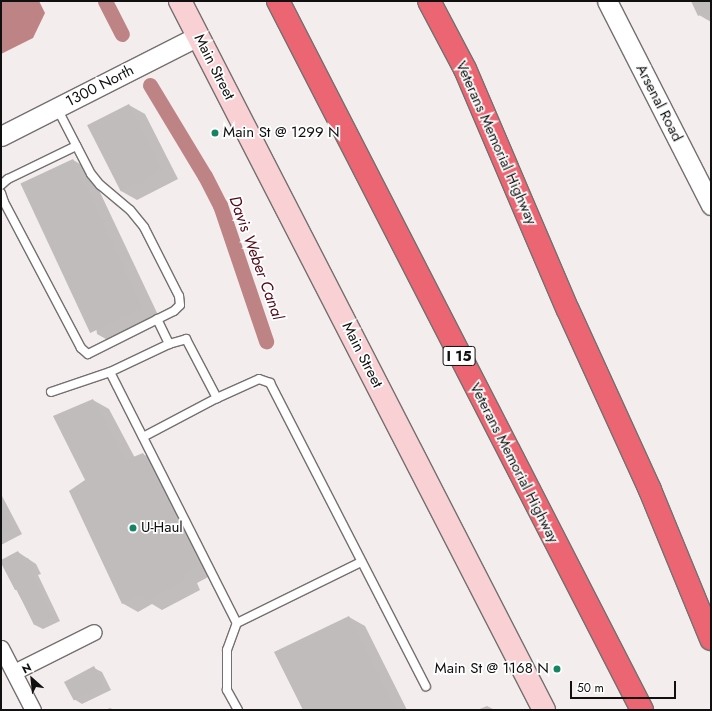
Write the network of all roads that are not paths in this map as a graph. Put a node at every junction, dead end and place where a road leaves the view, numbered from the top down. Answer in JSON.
{"nodes":[{"id":1,"x":180,"y":1,"type":"edge"},
{"id":2,"x":278,"y":1,"type":"edge"},
{"id":3,"x":429,"y":1,"type":"edge"},
{"id":4,"x":608,"y":1,"type":"edge"},
{"id":5,"x":198,"y":36,"type":"junction"},
{"id":6,"x":57,"y":108,"type":"junction"},
{"id":7,"x":1,"y":136,"type":"edge"},
{"id":8,"x":76,"y":146,"type":"junction"},
{"id":9,"x":1,"y":185,"type":"edge"},
{"id":10,"x":1,"y":193,"type":"edge"},
{"id":11,"x":711,"y":205,"type":"edge"},
{"id":12,"x":157,"y":319,"type":"junction"},
{"id":13,"x":169,"y":344,"type":"junction"},
{"id":14,"x":110,"y":372,"type":"junction"},
{"id":15,"x":51,"y":392,"type":"dead end"},
{"id":16,"x":217,"y":398,"type":"junction"},
{"id":17,"x":143,"y":437,"type":"junction"},
{"id":18,"x":650,"y":490,"type":"junction"},
{"id":19,"x":361,"y":562,"type":"junction"},
{"id":20,"x":711,"y":610,"type":"edge"},
{"id":21,"x":237,"y":623,"type":"junction"},
{"id":22,"x":94,"y":632,"type":"dead end"},
{"id":23,"x":711,"y":639,"type":"edge"},
{"id":24,"x":1,"y":648,"type":"edge"},
{"id":25,"x":14,"y":672,"type":"junction"},
{"id":26,"x":426,"y":686,"type":"dead end"},
{"id":27,"x":33,"y":710,"type":"edge"},
{"id":28,"x":238,"y":710,"type":"edge"},
{"id":29,"x":544,"y":710,"type":"edge"},
{"id":30,"x":642,"y":710,"type":"edge"}],
"edges":[{"from":1,"to":5,"type":"main road","name":"Main Street"},
{"from":2,"to":30,"type":"highway","name":"Veterans Memorial Highway","number":"I 15"},
{"from":3,"to":18,"type":"highway","name":"Veterans Memorial Highway"},
{"from":4,"to":11,"type":"street","name":"Arsenal Road"},
{"from":5,"to":6,"type":"street","name":"1300 North"},
{"from":5,"to":29,"type":"main road","name":"Main Street"},
{"from":6,"to":7,"type":"street","name":"1300 North"},
{"from":6,"to":8,"type":"lane"},
{"from":8,"to":9,"type":"lane"},
{"from":8,"to":12,"type":"lane"},
{"from":10,"to":12,"type":"lane"},
{"from":12,"to":13,"type":"lane"},
{"from":13,"to":14,"type":"lane"},
{"from":13,"to":16,"type":"lane"},
{"from":14,"to":15,"type":"lane"},
{"from":14,"to":17,"type":"lane"},
{"from":16,"to":17,"type":"lane"},
{"from":16,"to":19,"type":"lane"},
{"from":17,"to":21,"type":"lane"},
{"from":18,"to":20,"type":"highway"},
{"from":18,"to":23,"type":"highway","name":"Veterans Memorial Highway"},
{"from":19,"to":21,"type":"lane"},
{"from":19,"to":26,"type":"lane"},
{"from":21,"to":28,"type":"lane"},
{"from":22,"to":25,"type":"street"},
{"from":24,"to":25,"type":"street"},
{"from":25,"to":27,"type":"street"}]}
